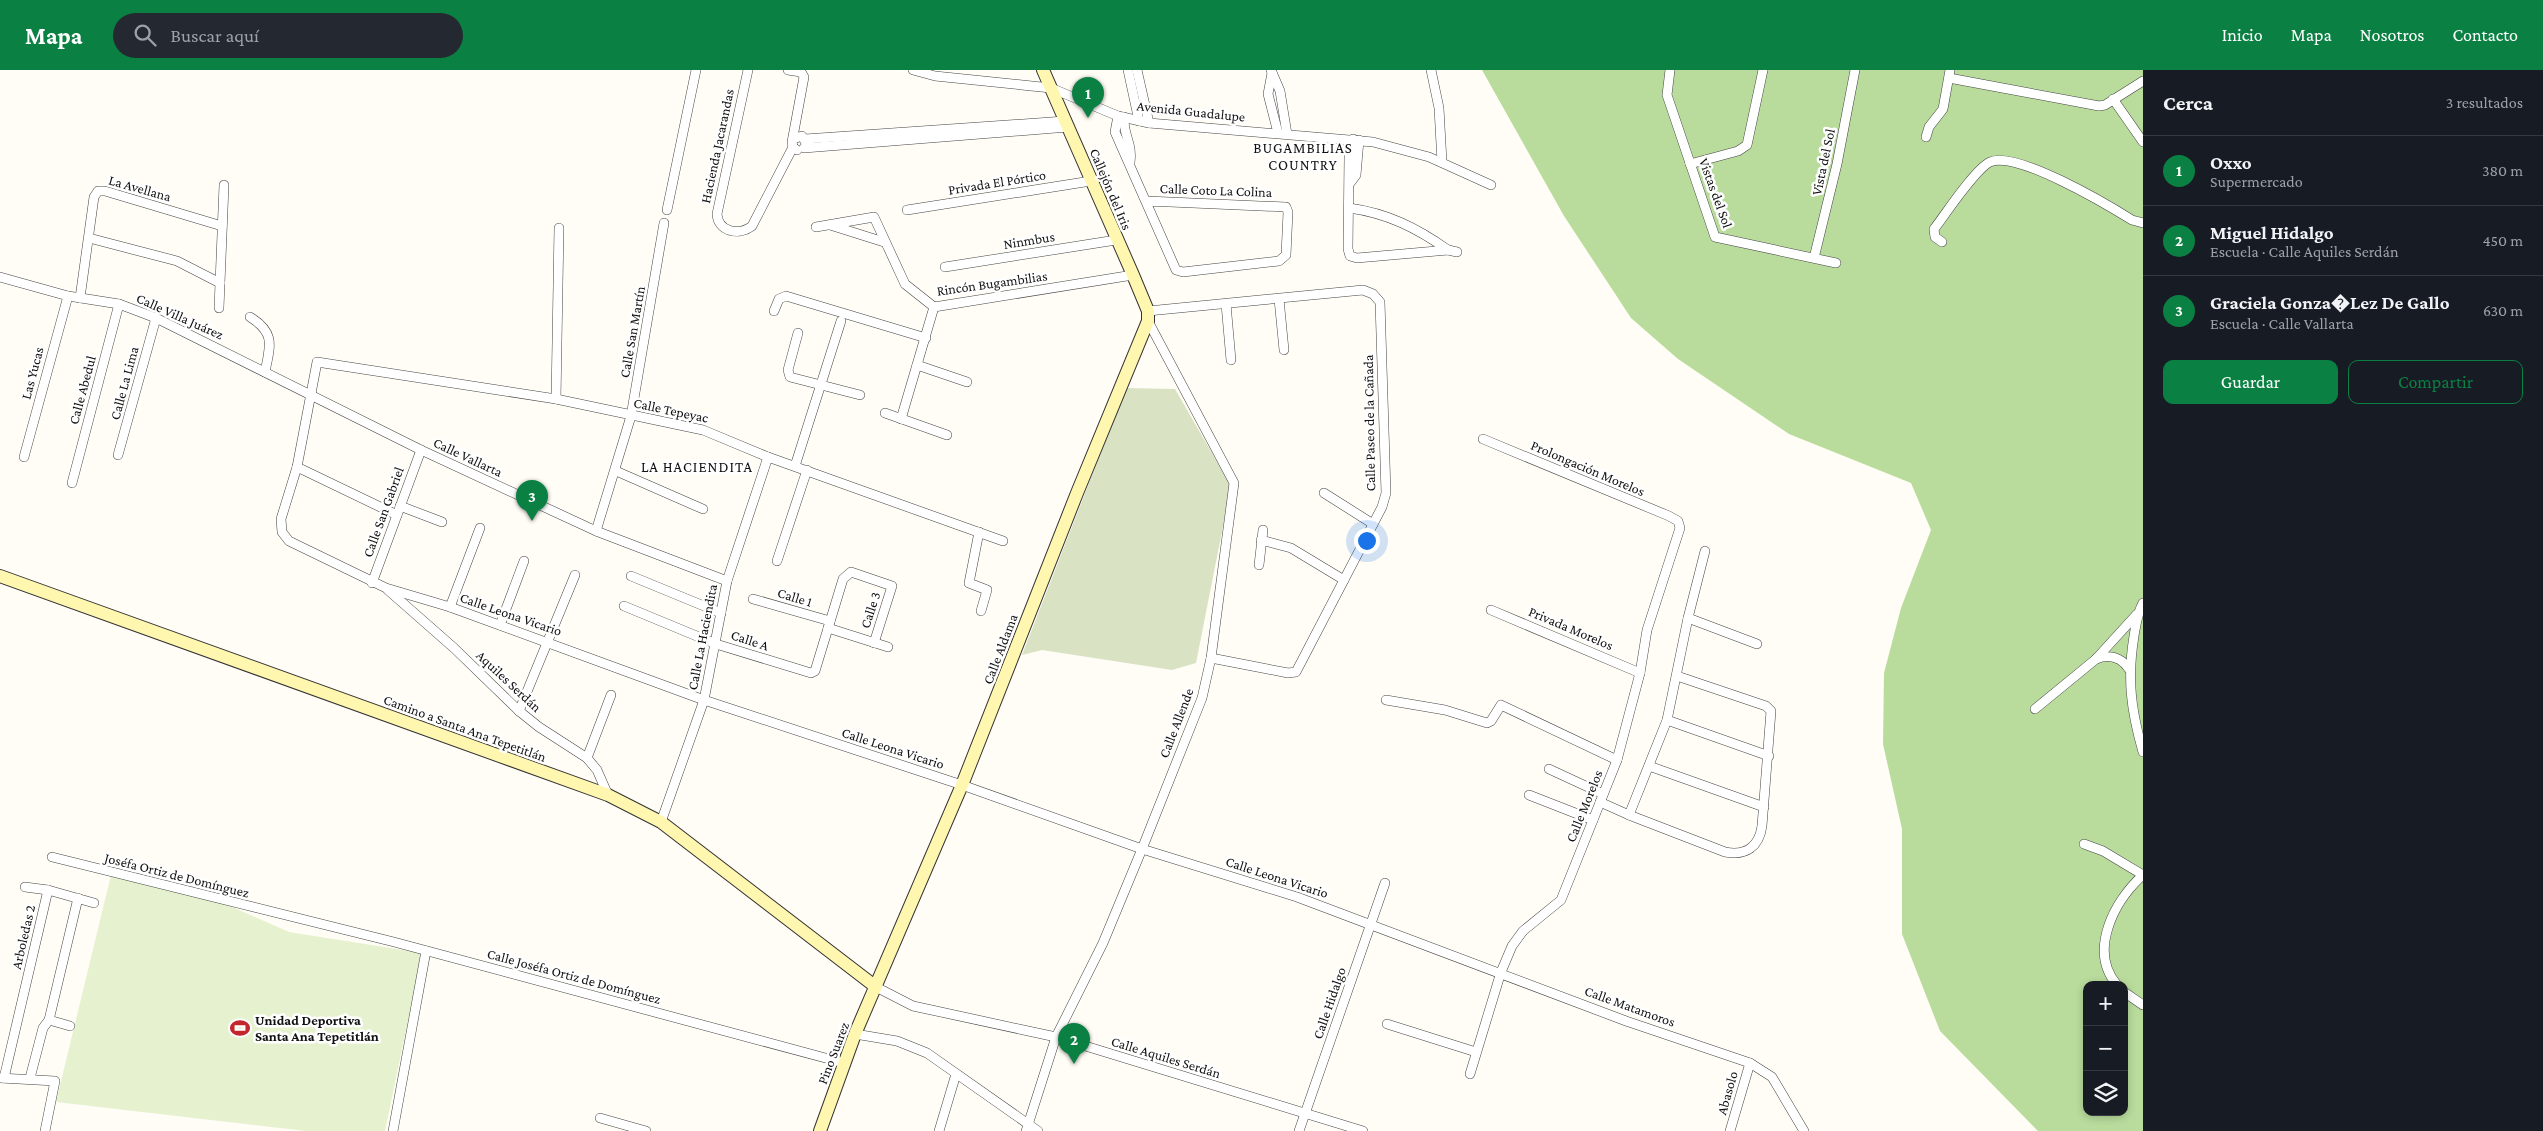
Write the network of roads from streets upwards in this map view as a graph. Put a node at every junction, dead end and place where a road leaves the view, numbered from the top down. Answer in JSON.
{"nodes":[{"id":1,"x":696,"y":70,"type":"edge"},
{"id":2,"x":748,"y":70,"type":"edge"},
{"id":3,"x":788,"y":70,"type":"edge"},
{"id":4,"x":913,"y":70,"type":"edge"},
{"id":5,"x":1043,"y":70,"type":"edge"},
{"id":6,"x":1128,"y":70,"type":"edge"},
{"id":7,"x":1137,"y":70,"type":"edge"},
{"id":8,"x":1431,"y":70,"type":"edge"},
{"id":9,"x":1670,"y":70,"type":"edge"},
{"id":10,"x":1763,"y":70,"type":"edge"},
{"id":11,"x":1855,"y":70,"type":"edge"},
{"id":12,"x":1272,"y":71,"type":"edge"},
{"id":13,"x":1950,"y":74,"type":"edge"},
{"id":14,"x":2143,"y":81,"type":"edge"},
{"id":15,"x":1051,"y":88,"type":"junction"},
{"id":16,"x":2113,"y":99,"type":"junction"},
{"id":17,"x":1121,"y":116,"type":"junction"},
{"id":18,"x":1139,"y":121,"type":"junction"},
{"id":19,"x":1149,"y":123,"type":"junction"},
{"id":20,"x":1067,"y":124,"type":"junction"},
{"id":21,"x":1282,"y":133,"type":"junction"},
{"id":22,"x":1926,"y":137,"type":"dead end"},
{"id":23,"x":1356,"y":140,"type":"junction"},
{"id":24,"x":2143,"y":142,"type":"edge"},
{"id":25,"x":793,"y":143,"type":"junction"},
{"id":26,"x":805,"y":144,"type":"junction"},
{"id":27,"x":1442,"y":162,"type":"junction"},
{"id":28,"x":1690,"y":164,"type":"junction"},
{"id":29,"x":1091,"y":181,"type":"junction"},
{"id":30,"x":224,"y":185,"type":"dead end"},
{"id":31,"x":1491,"y":185,"type":"dead end"},
{"id":32,"x":1146,"y":201,"type":"junction"},
{"id":33,"x":1349,"y":208,"type":"junction"},
{"id":34,"x":667,"y":210,"type":"dead end"},
{"id":35,"x":907,"y":210,"type":"dead end"},
{"id":36,"x":664,"y":223,"type":"dead end"},
{"id":37,"x":2143,"y":223,"type":"edge"},
{"id":38,"x":829,"y":225,"type":"junction"},
{"id":39,"x":222,"y":226,"type":"junction"},
{"id":40,"x":816,"y":226,"type":"dead end"},
{"id":41,"x":559,"y":228,"type":"dead end"},
{"id":42,"x":89,"y":238,"type":"junction"},
{"id":43,"x":1116,"y":240,"type":"junction"},
{"id":44,"x":884,"y":242,"type":"junction"},
{"id":45,"x":1942,"y":242,"type":"dead end"},
{"id":46,"x":1448,"y":250,"type":"junction"},
{"id":47,"x":1458,"y":252,"type":"dead end"},
{"id":48,"x":1814,"y":258,"type":"junction"},
{"id":49,"x":1836,"y":263,"type":"dead end"},
{"id":50,"x":945,"y":267,"type":"dead end"},
{"id":51,"x":1133,"y":275,"type":"junction"},
{"id":52,"x":0,"y":277,"type":"edge"},
{"id":53,"x":220,"y":283,"type":"junction"},
{"id":54,"x":68,"y":296,"type":"junction"},
{"id":55,"x":80,"y":298,"type":"junction"},
{"id":56,"x":1279,"y":299,"type":"junction"},
{"id":57,"x":119,"y":304,"type":"junction"},
{"id":58,"x":1226,"y":304,"type":"junction"},
{"id":59,"x":934,"y":307,"type":"junction"},
{"id":60,"x":219,"y":308,"type":"dead end"},
{"id":61,"x":774,"y":310,"type":"dead end"},
{"id":62,"x":1148,"y":316,"type":"junction"},
{"id":63,"x":250,"y":317,"type":"dead end"},
{"id":64,"x":156,"y":318,"type":"junction"},
{"id":65,"x":841,"y":321,"type":"dead end"},
{"id":66,"x":798,"y":333,"type":"dead end"},
{"id":67,"x":926,"y":338,"type":"junction"},
{"id":68,"x":1284,"y":350,"type":"dead end"},
{"id":69,"x":1231,"y":360,"type":"dead end"},
{"id":70,"x":917,"y":365,"type":"junction"},
{"id":71,"x":265,"y":372,"type":"junction"},
{"id":72,"x":967,"y":382,"type":"dead end"},
{"id":73,"x":822,"y":385,"type":"junction"},
{"id":74,"x":860,"y":395,"type":"dead end"},
{"id":75,"x":311,"y":396,"type":"junction"},
{"id":76,"x":556,"y":399,"type":"junction"},
{"id":77,"x":885,"y":414,"type":"dead end"},
{"id":78,"x":632,"y":416,"type":"junction"},
{"id":79,"x":901,"y":419,"type":"junction"},
{"id":80,"x":947,"y":435,"type":"dead end"},
{"id":81,"x":1484,"y":439,"type":"dead end"},
{"id":82,"x":421,"y":450,"type":"junction"},
{"id":83,"x":118,"y":455,"type":"dead end"},
{"id":84,"x":24,"y":457,"type":"dead end"},
{"id":85,"x":768,"y":457,"type":"junction"},
{"id":86,"x":795,"y":466,"type":"junction"},
{"id":87,"x":297,"y":467,"type":"junction"},
{"id":88,"x":807,"y":470,"type":"junction"},
{"id":89,"x":616,"y":471,"type":"junction"},
{"id":90,"x":72,"y":483,"type":"dead end"},
{"id":91,"x":1324,"y":493,"type":"dead end"},
{"id":92,"x":704,"y":509,"type":"dead end"},
{"id":93,"x":399,"y":511,"type":"junction"},
{"id":94,"x":442,"y":522,"type":"dead end"},
{"id":95,"x":1373,"y":524,"type":"junction"},
{"id":96,"x":1680,"y":524,"type":"joint"},
{"id":97,"x":480,"y":528,"type":"dead end"},
{"id":98,"x":1263,"y":530,"type":"dead end"},
{"id":99,"x":596,"y":531,"type":"junction"},
{"id":100,"x":979,"y":532,"type":"junction"},
{"id":101,"x":1261,"y":540,"type":"junction"},
{"id":102,"x":1003,"y":541,"type":"dead end"},
{"id":103,"x":1706,"y":551,"type":"dead end"},
{"id":104,"x":524,"y":561,"type":"dead end"},
{"id":105,"x":777,"y":561,"type":"dead end"},
{"id":106,"x":1258,"y":566,"type":"dead end"},
{"id":107,"x":575,"y":575,"type":"dead end"},
{"id":108,"x":0,"y":576,"type":"edge"},
{"id":109,"x":631,"y":576,"type":"dead end"},
{"id":110,"x":727,"y":580,"type":"junction"},
{"id":111,"x":1344,"y":580,"type":"junction"},
{"id":112,"x":372,"y":583,"type":"junction"},
{"id":113,"x":386,"y":588,"type":"junction"},
{"id":114,"x":753,"y":598,"type":"dead end"},
{"id":115,"x":2143,"y":603,"type":"edge"},
{"id":116,"x":624,"y":606,"type":"dead end"},
{"id":117,"x":450,"y":608,"type":"junction"},
{"id":118,"x":981,"y":610,"type":"dead end"},
{"id":119,"x":1491,"y":610,"type":"dead end"},
{"id":120,"x":2138,"y":612,"type":"junction"},
{"id":121,"x":721,"y":613,"type":"junction"},
{"id":122,"x":1688,"y":618,"type":"junction"},
{"id":123,"x":500,"y":625,"type":"junction"},
{"id":124,"x":829,"y":625,"type":"junction"},
{"id":125,"x":549,"y":642,"type":"junction"},
{"id":126,"x":874,"y":643,"type":"junction"},
{"id":127,"x":716,"y":644,"type":"junction"},
{"id":128,"x":1757,"y":644,"type":"dead end"},
{"id":129,"x":888,"y":647,"type":"dead end"},
{"id":130,"x":1211,"y":658,"type":"junction"},
{"id":131,"x":2096,"y":659,"type":"junction"},
{"id":132,"x":2129,"y":668,"type":"junction"},
{"id":133,"x":1640,"y":673,"type":"junction"},
{"id":134,"x":1677,"y":676,"type":"junction"},
{"id":135,"x":611,"y":695,"type":"dead end"},
{"id":136,"x":704,"y":700,"type":"junction"},
{"id":137,"x":1386,"y":700,"type":"dead end"},
{"id":138,"x":2035,"y":708,"type":"dead end"},
{"id":139,"x":519,"y":711,"type":"junction"},
{"id":140,"x":1666,"y":720,"type":"junction"},
{"id":141,"x":2143,"y":752,"type":"edge"},
{"id":142,"x":1769,"y":756,"type":"junction"},
{"id":143,"x":587,"y":758,"type":"junction"},
{"id":144,"x":1617,"y":760,"type":"junction"},
{"id":145,"x":1649,"y":766,"type":"junction"},
{"id":146,"x":1549,"y":769,"type":"dead end"},
{"id":147,"x":962,"y":785,"type":"junction"},
{"id":148,"x":608,"y":795,"type":"junction"},
{"id":149,"x":1529,"y":795,"type":"dead end"},
{"id":150,"x":1602,"y":798,"type":"junction"},
{"id":151,"x":1764,"y":808,"type":"junction"},
{"id":152,"x":1629,"y":816,"type":"junction"},
{"id":153,"x":1593,"y":820,"type":"junction"},
{"id":154,"x":661,"y":822,"type":"junction"},
{"id":155,"x":2084,"y":844,"type":"dead end"},
{"id":156,"x":1142,"y":849,"type":"junction"},
{"id":157,"x":52,"y":857,"type":"dead end"},
{"id":158,"x":2143,"y":875,"type":"edge"},
{"id":159,"x":1385,"y":884,"type":"dead end"},
{"id":160,"x":25,"y":887,"type":"dead end"},
{"id":161,"x":48,"y":890,"type":"junction"},
{"id":162,"x":78,"y":898,"type":"junction"},
{"id":163,"x":94,"y":902,"type":"dead end"},
{"id":164,"x":296,"y":918,"type":"joint"},
{"id":165,"x":1371,"y":925,"type":"junction"},
{"id":166,"x":426,"y":951,"type":"junction"},
{"id":167,"x":1501,"y":972,"type":"junction"},
{"id":168,"x":2114,"y":981,"type":"edge"},
{"id":169,"x":876,"y":987,"type":"junction"},
{"id":170,"x":2128,"y":995,"type":"edge"},
{"id":171,"x":2143,"y":1005,"type":"edge"},
{"id":172,"x":48,"y":1020,"type":"junction"},
{"id":173,"x":1386,"y":1024,"type":"dead end"},
{"id":174,"x":70,"y":1026,"type":"dead end"},
{"id":175,"x":855,"y":1034,"type":"junction"},
{"id":176,"x":1056,"y":1037,"type":"junction"},
{"id":177,"x":1476,"y":1052,"type":"junction"},
{"id":178,"x":844,"y":1063,"type":"junction"},
{"id":179,"x":1750,"y":1063,"type":"junction"},
{"id":180,"x":956,"y":1074,"type":"junction"},
{"id":181,"x":1470,"y":1074,"type":"dead end"},
{"id":182,"x":2,"y":1078,"type":"edge"},
{"id":183,"x":30,"y":1078,"type":"junction"},
{"id":184,"x":1304,"y":1115,"type":"junction"},
{"id":185,"x":600,"y":1118,"type":"dead end"},
{"id":186,"x":1027,"y":1127,"type":"edge"},
{"id":187,"x":45,"y":1131,"type":"edge"},
{"id":188,"x":393,"y":1131,"type":"edge"},
{"id":189,"x":646,"y":1131,"type":"edge"},
{"id":190,"x":820,"y":1131,"type":"edge"},
{"id":191,"x":939,"y":1131,"type":"edge"},
{"id":192,"x":1038,"y":1131,"type":"edge"},
{"id":193,"x":1298,"y":1131,"type":"edge"},
{"id":194,"x":1363,"y":1131,"type":"edge"},
{"id":195,"x":1730,"y":1131,"type":"edge"},
{"id":196,"x":1804,"y":1131,"type":"edge"}],
"edges":[{"from":1,"to":34,"type":"street"},
{"from":2,"to":25,"type":"street","name":"Hacienda Jacarandas"},
{"from":3,"to":25,"type":"street","name":"Hacienda Jacarandas"},
{"from":4,"to":15,"type":"street","name":"Avenida Guadalupe"},
{"from":5,"to":15,"type":"street","name":"Callejón del Iris"},
{"from":6,"to":18,"type":"street"},
{"from":7,"to":19,"type":"street"},
{"from":8,"to":27,"type":"street"},
{"from":9,"to":28,"type":"street","name":"Vistas del Sol"},
{"from":10,"to":28,"type":"street"},
{"from":11,"to":48,"type":"street","name":"Vista del Sol"},
{"from":12,"to":21,"type":"street"},
{"from":13,"to":16,"type":"street"},
{"from":13,"to":22,"type":"street"},
{"from":14,"to":16,"type":"street"},
{"from":15,"to":17,"type":"street","name":"Avenida Guadalupe"},
{"from":15,"to":20,"type":"street","name":"Callejón del Iris"},
{"from":16,"to":24,"type":"street"},
{"from":17,"to":18,"type":"street","name":"Avenida Guadalupe"},
{"from":17,"to":32,"type":"street","name":"Calle Coto La Colina"},
{"from":18,"to":19,"type":"street","name":"Avenida Guadalupe"},
{"from":19,"to":21,"type":"street","name":"Avenida Guadalupe"},
{"from":20,"to":26,"type":"street"},
{"from":20,"to":29,"type":"street","name":"Callejón del Iris"},
{"from":21,"to":23,"type":"street","name":"Avenida Guadalupe"},
{"from":23,"to":27,"type":"street","name":"Avenida Guadalupe"},
{"from":23,"to":33,"type":"street"},
{"from":25,"to":26,"type":"street"},
{"from":25,"to":26,"type":"street"},
{"from":27,"to":31,"type":"street","name":"Avenida Guadalupe"},
{"from":28,"to":48,"type":"street","name":"Vistas del Sol"},
{"from":29,"to":35,"type":"street","name":"Privada El Pórtico"},
{"from":29,"to":43,"type":"street","name":"Callejón del Iris"},
{"from":30,"to":39,"type":"street"},
{"from":32,"to":32,"type":"street","name":"Calle Coto La Colina"},
{"from":33,"to":46,"type":"street"},
{"from":33,"to":46,"type":"street"},
{"from":36,"to":78,"type":"street","name":"Calle San Martín"},
{"from":37,"to":45,"type":"street"},
{"from":38,"to":40,"type":"street","name":"Rincón Bugambilias"},
{"from":38,"to":44,"type":"street"},
{"from":38,"to":44,"type":"street","name":"Rincón Bugambilias"},
{"from":39,"to":42,"type":"street","name":"La Avellana"},
{"from":39,"to":53,"type":"street"},
{"from":41,"to":76,"type":"street"},
{"from":42,"to":53,"type":"street"},
{"from":42,"to":55,"type":"street","name":"La Avellana"},
{"from":43,"to":50,"type":"street","name":"Ninmbus"},
{"from":43,"to":51,"type":"street","name":"Callejón del Iris"},
{"from":44,"to":59,"type":"street","name":"Rincón Bugambilias"},
{"from":46,"to":47,"type":"street"},
{"from":48,"to":49,"type":"street","name":"Vistas del Sol"},
{"from":51,"to":59,"type":"street","name":"Rincón Bugambilias"},
{"from":51,"to":62,"type":"street","name":"Callejón del Iris"},
{"from":52,"to":54,"type":"street","name":"Calle Villa Juárez"},
{"from":53,"to":60,"type":"street"},
{"from":54,"to":55,"type":"street","name":"Calle Villa Juárez"},
{"from":54,"to":84,"type":"street","name":"Las Yucas"},
{"from":55,"to":57,"type":"street","name":"Calle Villa Juárez"},
{"from":56,"to":58,"type":"street","name":"Calle Paseo de la Cañada"},
{"from":56,"to":68,"type":"street"},
{"from":56,"to":95,"type":"street","name":"Calle Paseo de la Cañada"},
{"from":57,"to":64,"type":"street","name":"Calle Villa Juárez"},
{"from":57,"to":90,"type":"street","name":"Calle Abedul"},
{"from":58,"to":62,"type":"street","name":"Calle Paseo de la Cañada"},
{"from":58,"to":69,"type":"street"},
{"from":59,"to":67,"type":"street"},
{"from":61,"to":67,"type":"street"},
{"from":62,"to":130,"type":"street","name":"Calle Allende"},
{"from":62,"to":147,"type":"street","name":"Calle Aldama"},
{"from":63,"to":71,"type":"street"},
{"from":64,"to":71,"type":"street","name":"Calle Villa Juárez"},
{"from":64,"to":83,"type":"street","name":"Calle La Lima"},
{"from":65,"to":73,"type":"street"},
{"from":66,"to":73,"type":"street"},
{"from":67,"to":70,"type":"street"},
{"from":70,"to":72,"type":"street"},
{"from":70,"to":79,"type":"street"},
{"from":71,"to":75,"type":"street","name":"Calle Villa Juárez"},
{"from":73,"to":74,"type":"street"},
{"from":73,"to":86,"type":"street"},
{"from":75,"to":76,"type":"street","name":"Calle Tepeyac"},
{"from":75,"to":82,"type":"street","name":"Calle Vallarta"},
{"from":75,"to":87,"type":"street"},
{"from":76,"to":78,"type":"street","name":"Calle Tepeyac"},
{"from":77,"to":79,"type":"street"},
{"from":78,"to":85,"type":"street","name":"Calle Tepeyac"},
{"from":78,"to":89,"type":"street","name":"Calle San Martín"},
{"from":79,"to":80,"type":"street"},
{"from":81,"to":96,"type":"street","name":"Prolongación Morelos"},
{"from":82,"to":93,"type":"street","name":"Calle San Gabriel"},
{"from":82,"to":99,"type":"street","name":"Calle Vallarta"},
{"from":85,"to":86,"type":"street","name":"Calle Tepeyac"},
{"from":85,"to":110,"type":"street","name":"Calle La Haciendita"},
{"from":86,"to":88,"type":"street","name":"Calle Tepeyac"},
{"from":87,"to":93,"type":"street"},
{"from":87,"to":112,"type":"street","name":"Calle Leona Vicario"},
{"from":88,"to":100,"type":"street","name":"Calle Tepeyac"},
{"from":88,"to":105,"type":"street"},
{"from":89,"to":92,"type":"street"},
{"from":89,"to":99,"type":"street","name":"Calle San Martín"},
{"from":91,"to":95,"type":"street"},
{"from":93,"to":94,"type":"street"},
{"from":93,"to":112,"type":"street","name":"Calle San Gabriel"},
{"from":95,"to":111,"type":"street","name":"Calle Paseo de la Cañada"},
{"from":96,"to":133,"type":"street","name":"Calle Morelos"},
{"from":97,"to":117,"type":"street"},
{"from":98,"to":101,"type":"street"},
{"from":99,"to":110,"type":"street","name":"Calle Vallarta"},
{"from":100,"to":102,"type":"street","name":"Calle Tepeyac"},
{"from":100,"to":118,"type":"street"},
{"from":101,"to":106,"type":"street"},
{"from":101,"to":111,"type":"street"},
{"from":103,"to":122,"type":"street"},
{"from":104,"to":123,"type":"street"},
{"from":107,"to":125,"type":"street"},
{"from":108,"to":148,"type":"street","name":"Camino a Santa Ana Tepetitlán"},
{"from":109,"to":121,"type":"street"},
{"from":110,"to":121,"type":"street","name":"Calle La Haciendita"},
{"from":111,"to":130,"type":"street","name":"Calle Paseo de la Cañada"},
{"from":112,"to":113,"type":"street","name":"Calle Leona Vicario"},
{"from":113,"to":117,"type":"street","name":"Calle Leona Vicario"},
{"from":113,"to":139,"type":"street","name":"Aquiles Serdán"},
{"from":114,"to":124,"type":"street","name":"Calle 1"},
{"from":115,"to":120,"type":"street"},
{"from":116,"to":127,"type":"street","name":"Calle A"},
{"from":117,"to":123,"type":"street","name":"Calle Leona Vicario"},
{"from":119,"to":133,"type":"street","name":"Privada Morelos"},
{"from":120,"to":131,"type":"street"},
{"from":120,"to":132,"type":"street"},
{"from":121,"to":127,"type":"street","name":"Calle La Haciendita"},
{"from":122,"to":128,"type":"street"},
{"from":122,"to":134,"type":"street"},
{"from":123,"to":125,"type":"street","name":"Calle Leona Vicario"},
{"from":124,"to":126,"type":"street","name":"Calle 3"},
{"from":124,"to":126,"type":"street","name":"Calle 3"},
{"from":124,"to":127,"type":"street","name":"Calle A"},
{"from":125,"to":136,"type":"street","name":"Calle Leona Vicario"},
{"from":125,"to":139,"type":"street"},
{"from":126,"to":129,"type":"street","name":"Calle 3"},
{"from":127,"to":136,"type":"street","name":"Calle La Haciendita"},
{"from":130,"to":156,"type":"street","name":"Calle Allende"},
{"from":131,"to":132,"type":"street"},
{"from":131,"to":138,"type":"street"},
{"from":132,"to":141,"type":"street"},
{"from":133,"to":144,"type":"street","name":"Calle Morelos"},
{"from":134,"to":140,"type":"street"},
{"from":134,"to":142,"type":"street"},
{"from":135,"to":143,"type":"street"},
{"from":136,"to":147,"type":"street","name":"Calle Leona Vicario"},
{"from":136,"to":154,"type":"street","name":"Calle La Haciendita"},
{"from":137,"to":144,"type":"street"},
{"from":139,"to":143,"type":"street","name":"Aquiles Serdán"},
{"from":140,"to":142,"type":"street"},
{"from":140,"to":145,"type":"street"},
{"from":142,"to":151,"type":"street"},
{"from":143,"to":148,"type":"street","name":"Aquiles Serdán"},
{"from":144,"to":150,"type":"street","name":"Calle Morelos"},
{"from":145,"to":151,"type":"street"},
{"from":145,"to":152,"type":"street"},
{"from":146,"to":150,"type":"street"},
{"from":147,"to":156,"type":"street","name":"Calle Leona Vicario"},
{"from":147,"to":169,"type":"street","name":"Calle Aldama"},
{"from":148,"to":154,"type":"street","name":"Camino a Santa Ana Tepetitlán"},
{"from":149,"to":153,"type":"street"},
{"from":150,"to":152,"type":"street"},
{"from":150,"to":153,"type":"street","name":"Calle Morelos"},
{"from":151,"to":152,"type":"street"},
{"from":153,"to":167,"type":"street","name":"Calle Morelos"},
{"from":154,"to":169,"type":"street","name":"Camino a Santa Ana Tepetitlán"},
{"from":155,"to":158,"type":"street"},
{"from":156,"to":165,"type":"street","name":"Calle Leona Vicario"},
{"from":156,"to":176,"type":"street","name":"Calle Allende"},
{"from":157,"to":164,"type":"street","name":"Joséfa Ortiz de Domínguez"},
{"from":158,"to":168,"type":"street"},
{"from":159,"to":165,"type":"street","name":"Calle Hidalgo"},
{"from":160,"to":161,"type":"street","name":"Arboledas 2"},
{"from":161,"to":162,"type":"street","name":"Arboledas 2"},
{"from":161,"to":182,"type":"street","name":"Arboledas 2"},
{"from":162,"to":163,"type":"street","name":"Arboledas 2"},
{"from":162,"to":172,"type":"street"},
{"from":164,"to":166,"type":"street","name":"Calle Joséfa Ortiz de Domínguez"},
{"from":165,"to":167,"type":"street","name":"Calle Leona Vicario"},
{"from":165,"to":184,"type":"street","name":"Calle Hidalgo"},
{"from":166,"to":178,"type":"street","name":"Calle Joséfa Ortiz de Domínguez"},
{"from":166,"to":188,"type":"street"},
{"from":167,"to":177,"type":"street","name":"Calle Morelos"},
{"from":167,"to":179,"type":"street","name":"Calle Matamoros"},
{"from":169,"to":175,"type":"street","name":"Pino Suarez"},
{"from":169,"to":176,"type":"street","name":"Calle Aquiles Serdán"},
{"from":170,"to":171,"type":"street"},
{"from":172,"to":174,"type":"street"},
{"from":172,"to":183,"type":"street"},
{"from":173,"to":177,"type":"street"},
{"from":175,"to":178,"type":"street","name":"Pino Suarez"},
{"from":175,"to":180,"type":"street"},
{"from":176,"to":184,"type":"street","name":"Calle Aquiles Serdán"},
{"from":176,"to":186,"type":"street","name":"Calle Allende"},
{"from":177,"to":181,"type":"street","name":"Calle Morelos"},
{"from":178,"to":190,"type":"street","name":"Pino Suarez"},
{"from":179,"to":195,"type":"street","name":"Abasolo"},
{"from":179,"to":196,"type":"street","name":"Calle Matamoros"},
{"from":180,"to":186,"type":"street"},
{"from":180,"to":191,"type":"street"},
{"from":182,"to":183,"type":"street","name":"Arboledas 2"},
{"from":183,"to":187,"type":"street","name":"Arboledas 2"},
{"from":184,"to":193,"type":"street","name":"Calle Hidalgo"},
{"from":184,"to":194,"type":"street","name":"Calle Aquiles Serdán"},
{"from":185,"to":189,"type":"street"},
{"from":186,"to":192,"type":"street"}]}
